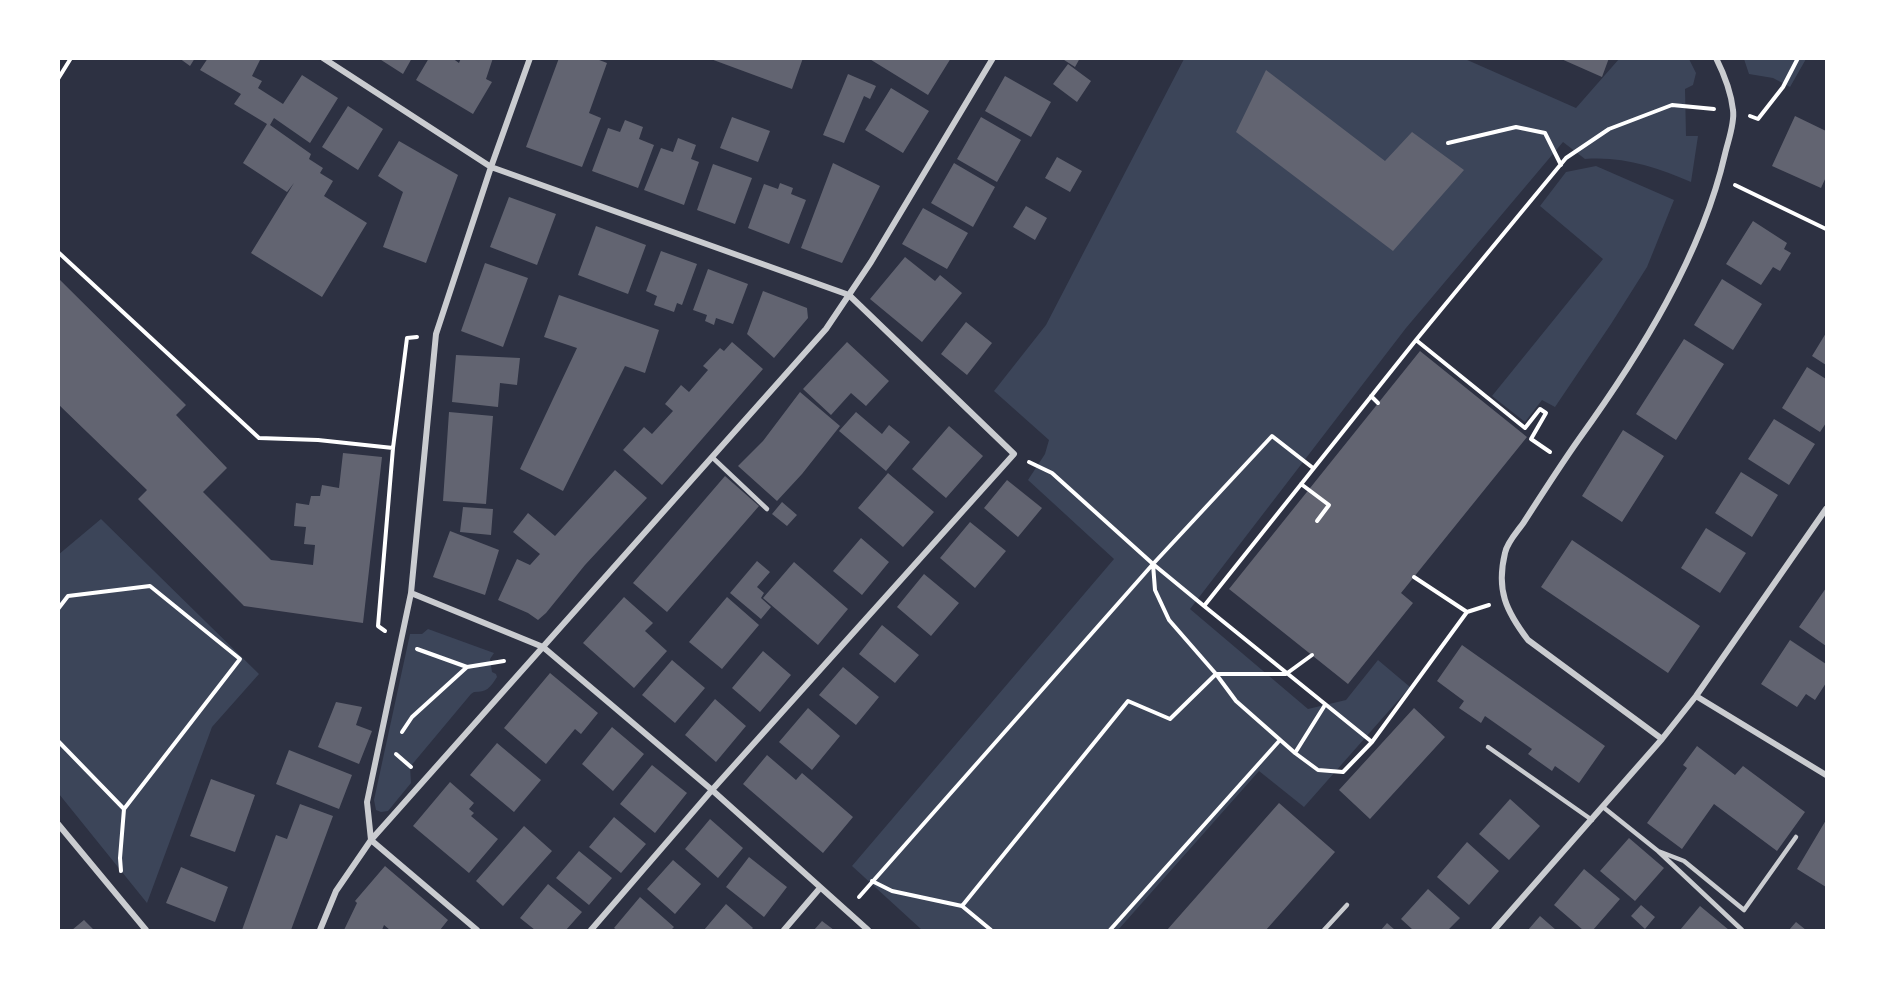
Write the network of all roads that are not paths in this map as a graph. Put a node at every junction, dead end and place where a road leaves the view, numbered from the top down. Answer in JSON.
{"nodes":[{"id":1,"x":323,"y":58,"type":"edge"},
{"id":2,"x":530,"y":58,"type":"edge"},
{"id":3,"x":993,"y":58,"type":"edge"},
{"id":4,"x":1716,"y":58,"type":"edge"},
{"id":5,"x":491,"y":167,"type":"junction"},
{"id":6,"x":849,"y":295,"type":"junction"},
{"id":7,"x":713,"y":458,"type":"junction"},
{"id":8,"x":767,"y":509,"type":"dead end"},
{"id":9,"x":1827,"y":509,"type":"edge"},
{"id":10,"x":411,"y":593,"type":"junction"},
{"id":11,"x":543,"y":647,"type":"junction"},
{"id":12,"x":1696,"y":696,"type":"junction"},
{"id":13,"x":1662,"y":739,"type":"junction"},
{"id":14,"x":1488,"y":747,"type":"dead end"},
{"id":15,"x":1827,"y":775,"type":"edge"},
{"id":16,"x":712,"y":790,"type":"junction"},
{"id":17,"x":1603,"y":807,"type":"junction"},
{"id":18,"x":1592,"y":820,"type":"junction"},
{"id":19,"x":58,"y":824,"type":"edge"},
{"id":20,"x":1796,"y":837,"type":"dead end"},
{"id":21,"x":371,"y":840,"type":"junction"},
{"id":22,"x":1658,"y":851,"type":"junction"},
{"id":23,"x":820,"y":888,"type":"junction"},
{"id":24,"x":1347,"y":905,"type":"dead end"},
{"id":25,"x":146,"y":930,"type":"edge"},
{"id":26,"x":320,"y":930,"type":"edge"},
{"id":27,"x":477,"y":930,"type":"edge"},
{"id":28,"x":591,"y":930,"type":"edge"},
{"id":29,"x":784,"y":930,"type":"edge"},
{"id":30,"x":868,"y":930,"type":"edge"},
{"id":31,"x":1324,"y":930,"type":"edge"},
{"id":32,"x":1494,"y":930,"type":"edge"},
{"id":33,"x":1742,"y":930,"type":"edge"}],
"edges":[{"from":1,"to":5,"type":"street"},
{"from":2,"to":5,"type":"street"},
{"from":3,"to":6,"type":"street"},
{"from":4,"to":13,"type":"street"},
{"from":5,"to":6,"type":"street"},
{"from":5,"to":10,"type":"street"},
{"from":6,"to":7,"type":"street"},
{"from":6,"to":16,"type":"street"},
{"from":7,"to":8,"type":"lane"},
{"from":7,"to":11,"type":"street"},
{"from":9,"to":12,"type":"street"},
{"from":10,"to":11,"type":"street"},
{"from":10,"to":21,"type":"street"},
{"from":11,"to":16,"type":"street"},
{"from":11,"to":21,"type":"street"},
{"from":12,"to":13,"type":"street"},
{"from":12,"to":15,"type":"street"},
{"from":13,"to":17,"type":"street"},
{"from":14,"to":18,"type":"lane"},
{"from":16,"to":23,"type":"street"},
{"from":16,"to":28,"type":"street"},
{"from":17,"to":18,"type":"street"},
{"from":17,"to":22,"type":"lane"},
{"from":18,"to":32,"type":"street"},
{"from":19,"to":25,"type":"street"},
{"from":20,"to":22,"type":"lane"},
{"from":21,"to":26,"type":"street"},
{"from":21,"to":27,"type":"street"},
{"from":22,"to":33,"type":"lane"},
{"from":23,"to":29,"type":"street"},
{"from":23,"to":30,"type":"street"},
{"from":24,"to":31,"type":"lane"}]}
